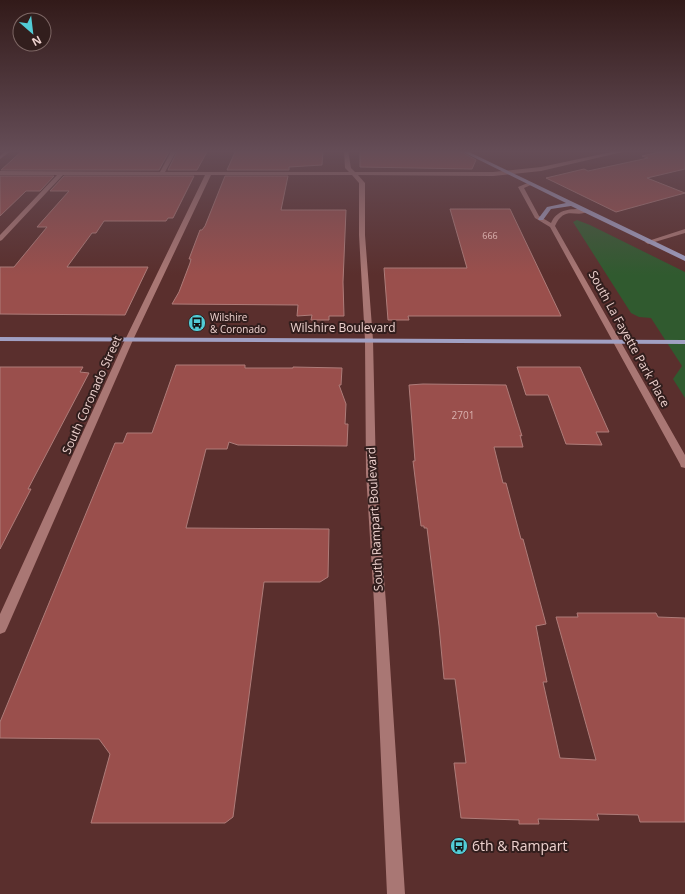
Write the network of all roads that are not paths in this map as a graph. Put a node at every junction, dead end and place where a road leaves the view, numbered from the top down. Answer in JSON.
{"nodes":[{"id":1,"x":44,"y":192,"type":"edge"},
{"id":2,"x":200,"y":192,"type":"edge"},
{"id":3,"x":362,"y":192,"type":"edge"},
{"id":4,"x":524,"y":192,"type":"edge"},
{"id":5,"x":546,"y":192,"type":"edge"},
{"id":6,"x":572,"y":204,"type":"junction"},
{"id":7,"x":586,"y":211,"type":"junction"},
{"id":8,"x":541,"y":219,"type":"junction"},
{"id":9,"x":552,"y":226,"type":"junction"},
{"id":10,"x":685,"y":231,"type":"edge"},
{"id":11,"x":0,"y":239,"type":"edge"},
{"id":12,"x":648,"y":242,"type":"junction"},
{"id":13,"x":685,"y":259,"type":"edge"},
{"id":14,"x":0,"y":339,"type":"edge"},
{"id":15,"x":129,"y":340,"type":"junction"},
{"id":16,"x":369,"y":340,"type":"junction"},
{"id":17,"x":685,"y":342,"type":"edge"},
{"id":18,"x":616,"y":343,"type":"junction"},
{"id":19,"x":685,"y":464,"type":"edge"},
{"id":20,"x":0,"y":628,"type":"edge"},
{"id":21,"x":396,"y":894,"type":"edge"}],
"edges":[{"from":1,"to":11,"type":"street"},
{"from":2,"to":15,"type":"street","name":"South Coronado Street"},
{"from":3,"to":16,"type":"street","name":"South Rampart Boulevard"},
{"from":4,"to":8,"type":"street","name":"South La Fayette Park Place"},
{"from":5,"to":6,"type":"main road"},
{"from":6,"to":7,"type":"main road"},
{"from":6,"to":8,"type":"main road"},
{"from":7,"to":9,"type":"street"},
{"from":7,"to":12,"type":"main road"},
{"from":8,"to":9,"type":"street","name":"South La Fayette Park Place"},
{"from":9,"to":18,"type":"street","name":"South La Fayette Park Place"},
{"from":10,"to":12,"type":"street"},
{"from":12,"to":13,"type":"main road"},
{"from":14,"to":15,"type":"main road","name":"Wilshire Boulevard"},
{"from":15,"to":16,"type":"main road","name":"Wilshire Boulevard"},
{"from":15,"to":20,"type":"street","name":"South Coronado Street"},
{"from":16,"to":18,"type":"main road","name":"Wilshire Boulevard"},
{"from":16,"to":21,"type":"street","name":"South Rampart Boulevard"},
{"from":17,"to":18,"type":"main road","name":"Wilshire Boulevard"},
{"from":18,"to":19,"type":"street","name":"South La Fayette Park Place"}]}
